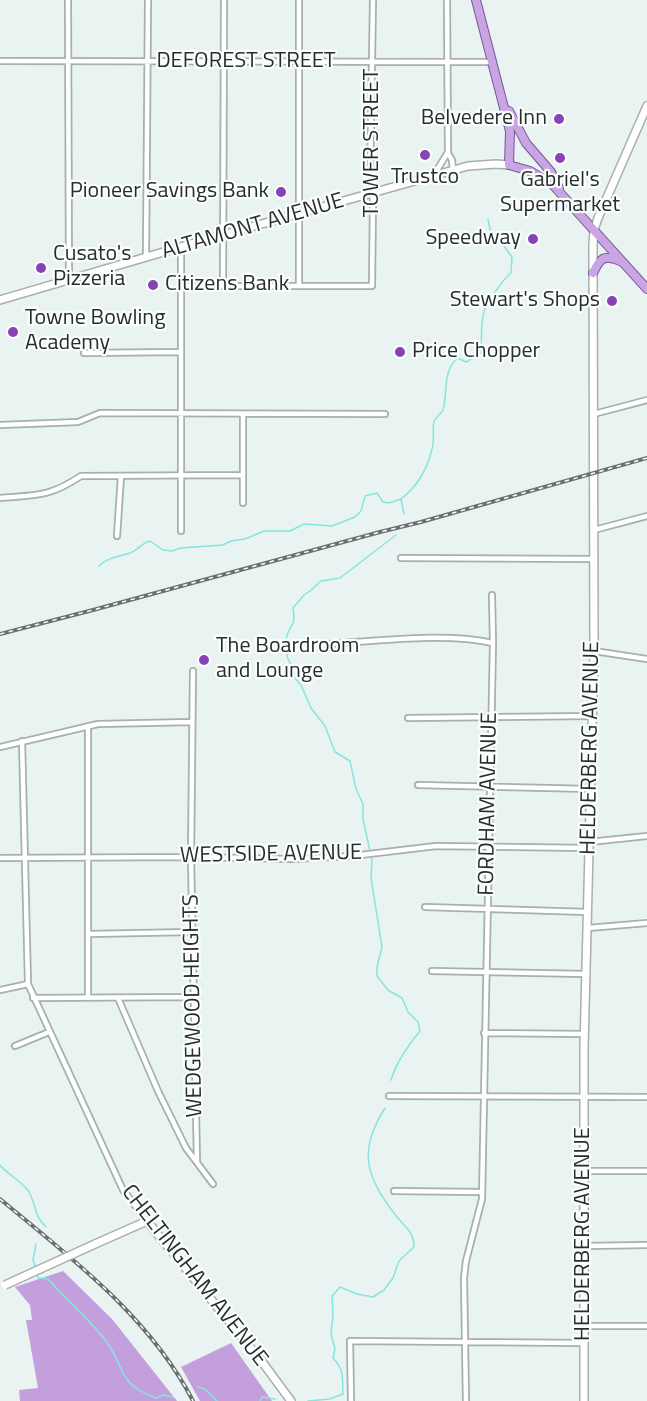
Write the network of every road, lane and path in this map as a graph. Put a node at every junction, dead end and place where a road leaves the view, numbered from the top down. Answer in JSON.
{"nodes":[{"id":1,"x":68,"y":0,"type":"edge"},
{"id":2,"x":148,"y":0,"type":"edge"},
{"id":3,"x":224,"y":0,"type":"edge"},
{"id":4,"x":298,"y":0,"type":"edge"},
{"id":5,"x":373,"y":0,"type":"edge"},
{"id":6,"x":447,"y":0,"type":"edge"},
{"id":7,"x":476,"y":0,"type":"edge"},
{"id":8,"x":0,"y":60,"type":"edge"},
{"id":9,"x":68,"y":60,"type":"junction"},
{"id":10,"x":148,"y":61,"type":"junction"},
{"id":11,"x":224,"y":61,"type":"junction"},
{"id":12,"x":298,"y":62,"type":"junction"},
{"id":13,"x":448,"y":62,"type":"junction"},
{"id":14,"x":493,"y":62,"type":"junction"},
{"id":15,"x":372,"y":63,"type":"junction"},
{"id":16,"x":503,"y":100,"type":"junction"},
{"id":17,"x":647,"y":106,"type":"edge"},
{"id":18,"x":447,"y":152,"type":"junction"},
{"id":19,"x":509,"y":165,"type":"junction"},
{"id":20,"x":453,"y":170,"type":"junction"},
{"id":21,"x":434,"y":175,"type":"junction"},
{"id":22,"x":372,"y":193,"type":"junction"},
{"id":23,"x":563,"y":195,"type":"junction"},
{"id":24,"x":298,"y":213,"type":"junction"},
{"id":25,"x":594,"y":230,"type":"junction"},
{"id":26,"x":223,"y":235,"type":"junction"},
{"id":27,"x":181,"y":247,"type":"junction"},
{"id":28,"x":146,"y":257,"type":"junction"},
{"id":29,"x":622,"y":262,"type":"junction"},
{"id":30,"x":593,"y":273,"type":"junction"},
{"id":31,"x":69,"y":280,"type":"junction"},
{"id":32,"x":223,"y":285,"type":"junction"},
{"id":33,"x":182,"y":286,"type":"junction"},
{"id":34,"x":299,"y":286,"type":"junction"},
{"id":35,"x":647,"y":289,"type":"edge"},
{"id":36,"x":0,"y":300,"type":"edge"},
{"id":37,"x":181,"y":352,"type":"junction"},
{"id":38,"x":84,"y":353,"type":"dead end"},
{"id":39,"x":647,"y":400,"type":"edge"},
{"id":40,"x":181,"y":413,"type":"junction"},
{"id":41,"x":385,"y":414,"type":"dead end"},
{"id":42,"x":594,"y":414,"type":"junction"},
{"id":43,"x":243,"y":415,"type":"junction"},
{"id":44,"x":0,"y":425,"type":"edge"},
{"id":45,"x":121,"y":476,"type":"junction"},
{"id":46,"x":181,"y":476,"type":"junction"},
{"id":47,"x":242,"y":476,"type":"junction"},
{"id":48,"x":0,"y":498,"type":"edge"},
{"id":49,"x":243,"y":503,"type":"dead end"},
{"id":50,"x":647,"y":516,"type":"edge"},
{"id":51,"x":594,"y":530,"type":"junction"},
{"id":52,"x":181,"y":531,"type":"dead end"},
{"id":53,"x":117,"y":536,"type":"dead end"},
{"id":54,"x":401,"y":558,"type":"dead end"},
{"id":55,"x":594,"y":559,"type":"junction"},
{"id":56,"x":492,"y":595,"type":"dead end"},
{"id":57,"x":493,"y":643,"type":"junction"},
{"id":58,"x":330,"y":644,"type":"dead end"},
{"id":59,"x":594,"y":651,"type":"junction"},
{"id":60,"x":647,"y":659,"type":"edge"},
{"id":61,"x":193,"y":671,"type":"dead end"},
{"id":62,"x":592,"y":716,"type":"junction"},
{"id":63,"x":408,"y":718,"type":"dead end"},
{"id":64,"x":492,"y":718,"type":"junction"},
{"id":65,"x":192,"y":722,"type":"junction"},
{"id":66,"x":88,"y":726,"type":"junction"},
{"id":67,"x":22,"y":741,"type":"junction"},
{"id":68,"x":0,"y":747,"type":"edge"},
{"id":69,"x":418,"y":785,"type":"dead end"},
{"id":70,"x":490,"y":786,"type":"junction"},
{"id":71,"x":590,"y":789,"type":"junction"},
{"id":72,"x":647,"y":836,"type":"edge"},
{"id":73,"x":589,"y":845,"type":"junction"},
{"id":74,"x":489,"y":847,"type":"junction"},
{"id":75,"x":88,"y":857,"type":"junction"},
{"id":76,"x":191,"y":857,"type":"junction"},
{"id":77,"x":0,"y":858,"type":"edge"},
{"id":78,"x":24,"y":858,"type":"junction"},
{"id":79,"x":425,"y":907,"type":"dead end"},
{"id":80,"x":487,"y":909,"type":"junction"},
{"id":81,"x":588,"y":912,"type":"junction"},
{"id":82,"x":647,"y":923,"type":"edge"},
{"id":83,"x":588,"y":928,"type":"junction"},
{"id":84,"x":192,"y":932,"type":"junction"},
{"id":85,"x":88,"y":934,"type":"junction"},
{"id":86,"x":432,"y":971,"type":"dead end"},
{"id":87,"x":485,"y":971,"type":"junction"},
{"id":88,"x":586,"y":974,"type":"junction"},
{"id":89,"x":28,"y":984,"type":"junction"},
{"id":90,"x":0,"y":990,"type":"edge"},
{"id":91,"x":88,"y":997,"type":"junction"},
{"id":92,"x":192,"y":997,"type":"junction"},
{"id":93,"x":33,"y":998,"type":"junction"},
{"id":94,"x":117,"y":998,"type":"junction"},
{"id":95,"x":49,"y":1032,"type":"junction"},
{"id":96,"x":484,"y":1033,"type":"junction"},
{"id":97,"x":585,"y":1034,"type":"junction"},
{"id":98,"x":15,"y":1046,"type":"dead end"},
{"id":99,"x":389,"y":1096,"type":"dead end"},
{"id":100,"x":647,"y":1097,"type":"edge"},
{"id":101,"x":483,"y":1098,"type":"junction"},
{"id":102,"x":584,"y":1098,"type":"junction"},
{"id":103,"x":197,"y":1162,"type":"junction"},
{"id":104,"x":647,"y":1171,"type":"edge"},
{"id":105,"x":584,"y":1172,"type":"junction"},
{"id":106,"x":213,"y":1184,"type":"dead end"},
{"id":107,"x":394,"y":1191,"type":"dead end"},
{"id":108,"x":481,"y":1192,"type":"junction"},
{"id":109,"x":147,"y":1221,"type":"junction"},
{"id":110,"x":647,"y":1245,"type":"edge"},
{"id":111,"x":584,"y":1246,"type":"junction"},
{"id":112,"x":2,"y":1286,"type":"edge"},
{"id":113,"x":584,"y":1326,"type":"junction"},
{"id":114,"x":647,"y":1326,"type":"edge"},
{"id":115,"x":465,"y":1343,"type":"junction"},
{"id":116,"x":584,"y":1343,"type":"junction"},
{"id":117,"x":291,"y":1401,"type":"edge"},
{"id":118,"x":351,"y":1401,"type":"edge"},
{"id":119,"x":466,"y":1401,"type":"edge"},
{"id":120,"x":584,"y":1401,"type":"edge"}],
"edges":[{"from":1,"to":9,"type":"street"},
{"from":2,"to":10,"type":"street"},
{"from":3,"to":11,"type":"street"},
{"from":4,"to":12,"type":"street"},
{"from":5,"to":15,"type":"street","name":"TOWER STREET"},
{"from":6,"to":13,"type":"street"},
{"from":7,"to":14,"type":"main road"},
{"from":8,"to":9,"type":"street","name":"DEFOREST STREET"},
{"from":9,"to":10,"type":"street","name":"DEFOREST STREET"},
{"from":9,"to":31,"type":"street"},
{"from":10,"to":11,"type":"street","name":"DEFOREST STREET"},
{"from":10,"to":28,"type":"street"},
{"from":11,"to":12,"type":"street","name":"DEFOREST STREET"},
{"from":11,"to":26,"type":"street"},
{"from":12,"to":15,"type":"street","name":"DEFOREST STREET"},
{"from":12,"to":24,"type":"street"},
{"from":13,"to":14,"type":"street","name":"DEFOREST STREET"},
{"from":13,"to":15,"type":"street","name":"DEFOREST STREET"},
{"from":13,"to":18,"type":"street"},
{"from":14,"to":16,"type":"main road"},
{"from":15,"to":22,"type":"street","name":"TOWER STREET"},
{"from":16,"to":19,"type":"main road"},
{"from":16,"to":23,"type":"main road"},
{"from":17,"to":25,"type":"street","name":"HELDERBERG AVENUE"},
{"from":18,"to":20,"type":"street"},
{"from":18,"to":21,"type":"street"},
{"from":19,"to":20,"type":"street","name":"ALTAMONT AVENUE"},
{"from":19,"to":23,"type":"main road"},
{"from":20,"to":21,"type":"street","name":"ALTAMONT AVENUE"},
{"from":21,"to":22,"type":"street","name":"ALTAMONT AVENUE"},
{"from":22,"to":24,"type":"street","name":"ALTAMONT AVENUE"},
{"from":22,"to":34,"type":"street","name":"TOWER STREET"},
{"from":23,"to":25,"type":"main road"},
{"from":24,"to":26,"type":"street","name":"ALTAMONT AVENUE"},
{"from":24,"to":34,"type":"street"},
{"from":25,"to":29,"type":"main road"},
{"from":25,"to":30,"type":"street","name":"HELDERBERG AVENUE"},
{"from":26,"to":27,"type":"street","name":"ALTAMONT AVENUE"},
{"from":26,"to":32,"type":"street"},
{"from":27,"to":28,"type":"street","name":"ALTAMONT AVENUE"},
{"from":27,"to":33,"type":"street"},
{"from":28,"to":31,"type":"street","name":"ALTAMONT AVENUE"},
{"from":29,"to":30,"type":"main road"},
{"from":29,"to":35,"type":"main road"},
{"from":30,"to":42,"type":"street","name":"HELDERBERG AVENUE"},
{"from":31,"to":36,"type":"street","name":"ALTAMONT AVENUE"},
{"from":32,"to":33,"type":"street"},
{"from":32,"to":34,"type":"street"},
{"from":33,"to":37,"type":"street"},
{"from":37,"to":38,"type":"street"},
{"from":37,"to":40,"type":"street"},
{"from":39,"to":42,"type":"street"},
{"from":40,"to":43,"type":"street"},
{"from":40,"to":44,"type":"street"},
{"from":40,"to":46,"type":"street"},
{"from":41,"to":43,"type":"street"},
{"from":42,"to":51,"type":"street","name":"HELDERBERG AVENUE"},
{"from":43,"to":47,"type":"street"},
{"from":45,"to":46,"type":"street"},
{"from":45,"to":48,"type":"street"},
{"from":45,"to":53,"type":"street"},
{"from":46,"to":47,"type":"street"},
{"from":46,"to":52,"type":"street"},
{"from":47,"to":49,"type":"street"},
{"from":50,"to":51,"type":"street"},
{"from":51,"to":55,"type":"street","name":"HELDERBERG AVENUE"},
{"from":54,"to":55,"type":"street"},
{"from":55,"to":59,"type":"street","name":"HELDERBERG AVENUE"},
{"from":56,"to":57,"type":"street","name":"FORDHAM AVENUE"},
{"from":57,"to":58,"type":"street"},
{"from":57,"to":64,"type":"street","name":"FORDHAM AVENUE"},
{"from":59,"to":60,"type":"street"},
{"from":59,"to":62,"type":"street","name":"HELDERBERG AVENUE"},
{"from":61,"to":65,"type":"street","name":"WEDGEWOOD HEIGHTS"},
{"from":62,"to":64,"type":"street"},
{"from":62,"to":71,"type":"street","name":"HELDERBERG AVENUE"},
{"from":63,"to":64,"type":"street"},
{"from":64,"to":70,"type":"street","name":"FORDHAM AVENUE"},
{"from":65,"to":66,"type":"street"},
{"from":65,"to":76,"type":"street","name":"WEDGEWOOD HEIGHTS"},
{"from":66,"to":67,"type":"street"},
{"from":66,"to":75,"type":"street"},
{"from":67,"to":68,"type":"street"},
{"from":67,"to":78,"type":"street","name":"CHELTINGHAM AVENUE"},
{"from":69,"to":70,"type":"street"},
{"from":70,"to":71,"type":"street"},
{"from":70,"to":74,"type":"street","name":"FORDHAM AVENUE"},
{"from":71,"to":73,"type":"street","name":"HELDERBERG AVENUE"},
{"from":72,"to":73,"type":"street","name":"WESTSIDE AVENUE"},
{"from":73,"to":74,"type":"street","name":"WESTSIDE AVENUE"},
{"from":73,"to":81,"type":"street","name":"HELDERBERG AVENUE"},
{"from":74,"to":76,"type":"street","name":"WESTSIDE AVENUE"},
{"from":74,"to":80,"type":"street","name":"FORDHAM AVENUE"},
{"from":75,"to":76,"type":"street","name":"WESTSIDE AVENUE"},
{"from":75,"to":78,"type":"street","name":"WESTSIDE AVENUE"},
{"from":75,"to":85,"type":"street"},
{"from":76,"to":84,"type":"street","name":"WEDGEWOOD HEIGHTS"},
{"from":77,"to":78,"type":"street","name":"WESTSIDE AVENUE"},
{"from":78,"to":89,"type":"street","name":"CHELTINGHAM AVENUE"},
{"from":79,"to":80,"type":"street"},
{"from":80,"to":81,"type":"street"},
{"from":80,"to":87,"type":"street","name":"FORDHAM AVENUE"},
{"from":81,"to":83,"type":"street","name":"HELDERBERG AVENUE"},
{"from":82,"to":83,"type":"street"},
{"from":83,"to":88,"type":"street","name":"HELDERBERG AVENUE"},
{"from":84,"to":85,"type":"street"},
{"from":84,"to":92,"type":"street","name":"WEDGEWOOD HEIGHTS"},
{"from":85,"to":91,"type":"street"},
{"from":86,"to":87,"type":"street"},
{"from":87,"to":88,"type":"street"},
{"from":87,"to":96,"type":"street","name":"FORDHAM AVENUE"},
{"from":88,"to":97,"type":"street","name":"HELDERBERG AVENUE"},
{"from":89,"to":90,"type":"street"},
{"from":89,"to":93,"type":"street","name":"CHELTINGHAM AVENUE"},
{"from":91,"to":93,"type":"street"},
{"from":91,"to":94,"type":"street"},
{"from":92,"to":94,"type":"street"},
{"from":92,"to":103,"type":"street","name":"WEDGEWOOD HEIGHTS"},
{"from":93,"to":95,"type":"street","name":"CHELTINGHAM AVENUE"},
{"from":94,"to":103,"type":"street"},
{"from":95,"to":98,"type":"street"},
{"from":95,"to":109,"type":"street","name":"CHELTINGHAM AVENUE"},
{"from":96,"to":97,"type":"street"},
{"from":96,"to":101,"type":"street","name":"FORDHAM AVENUE"},
{"from":97,"to":102,"type":"street","name":"HELDERBERG AVENUE"},
{"from":99,"to":101,"type":"street"},
{"from":100,"to":102,"type":"street"},
{"from":101,"to":102,"type":"street"},
{"from":101,"to":108,"type":"street","name":"FORDHAM AVENUE"},
{"from":102,"to":105,"type":"street","name":"HELDERBERG AVENUE"},
{"from":103,"to":106,"type":"street"},
{"from":104,"to":105,"type":"street"},
{"from":105,"to":111,"type":"street","name":"HELDERBERG AVENUE"},
{"from":107,"to":108,"type":"street"},
{"from":108,"to":115,"type":"street","name":"FORDHAM AVENUE"},
{"from":109,"to":112,"type":"street","bridge":true},
{"from":109,"to":117,"type":"street","name":"CHELTINGHAM AVENUE"},
{"from":110,"to":111,"type":"street"},
{"from":111,"to":113,"type":"street","name":"HELDERBERG AVENUE"},
{"from":113,"to":114,"type":"street"},
{"from":113,"to":116,"type":"street","name":"HELDERBERG AVENUE"},
{"from":115,"to":116,"type":"street"},
{"from":115,"to":118,"type":"street"},
{"from":115,"to":119,"type":"street","name":"FORDHAM AVENUE"},
{"from":116,"to":120,"type":"street","name":"HELDERBERG AVENUE"}]}
